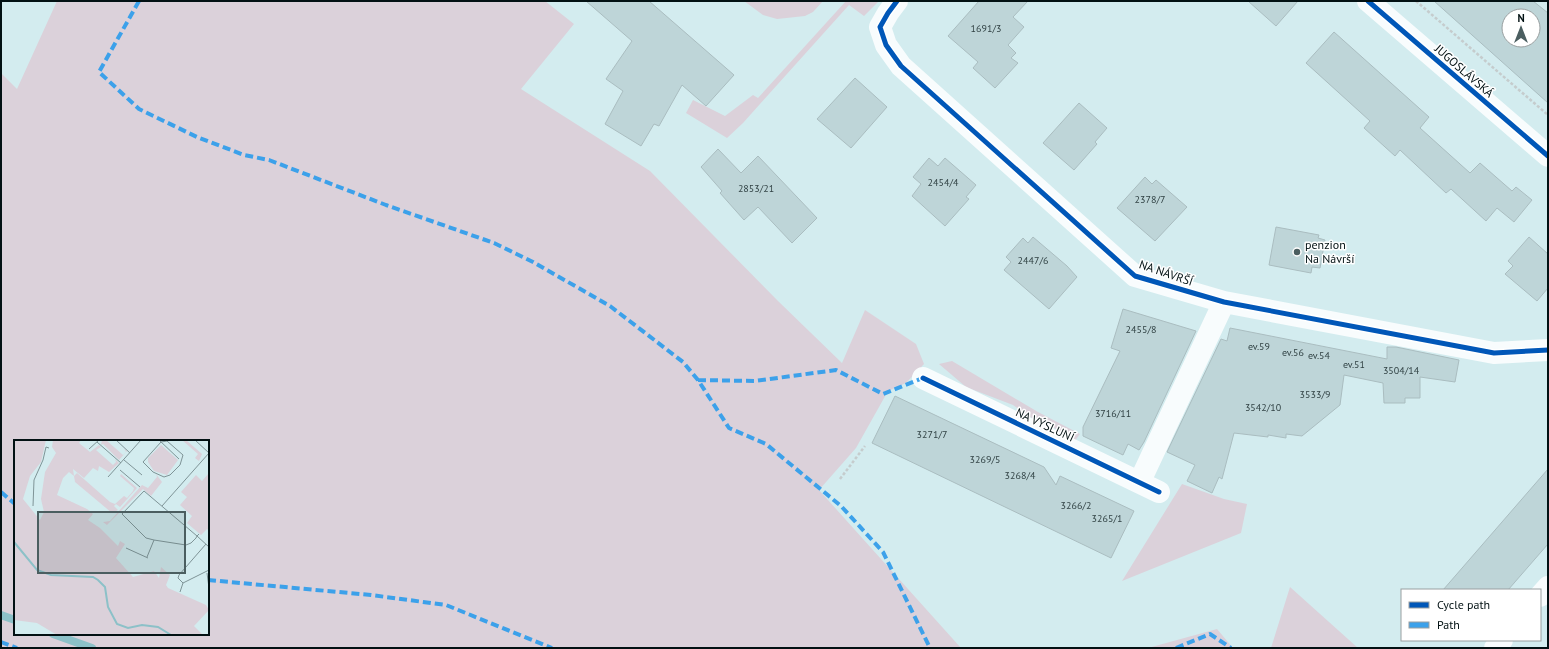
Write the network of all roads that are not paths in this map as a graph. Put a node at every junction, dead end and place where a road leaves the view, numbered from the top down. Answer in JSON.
{"nodes":[{"id":1,"x":897,"y":1,"type":"edge"},
{"id":2,"x":1368,"y":1,"type":"edge"},
{"id":3,"x":1548,"y":156,"type":"edge"},
{"id":4,"x":1224,"y":302,"type":"junction"},
{"id":5,"x":1548,"y":350,"type":"edge"},
{"id":6,"x":923,"y":378,"type":"dead end"},
{"id":7,"x":1140,"y":481,"type":"junction"},
{"id":8,"x":1159,"y":492,"type":"dead end"},
{"id":9,"x":1548,"y":587,"type":"edge"},
{"id":10,"x":1541,"y":595,"type":"edge"}],
"edges":[{"from":1,"to":4,"type":"street","name":"NA NÁVRŠÍ"},
{"from":2,"to":3,"type":"street","name":"JUGOSLÁVSKÁ"},
{"from":4,"to":5,"type":"street","name":"NA NÁVRŠÍ"},
{"from":4,"to":7,"type":"street"},
{"from":6,"to":7,"type":"street","name":"NA VÝSLUNÍ"},
{"from":7,"to":8,"type":"street","name":"NA VÝSLUNÍ"},
{"from":9,"to":10,"type":"street"}]}
